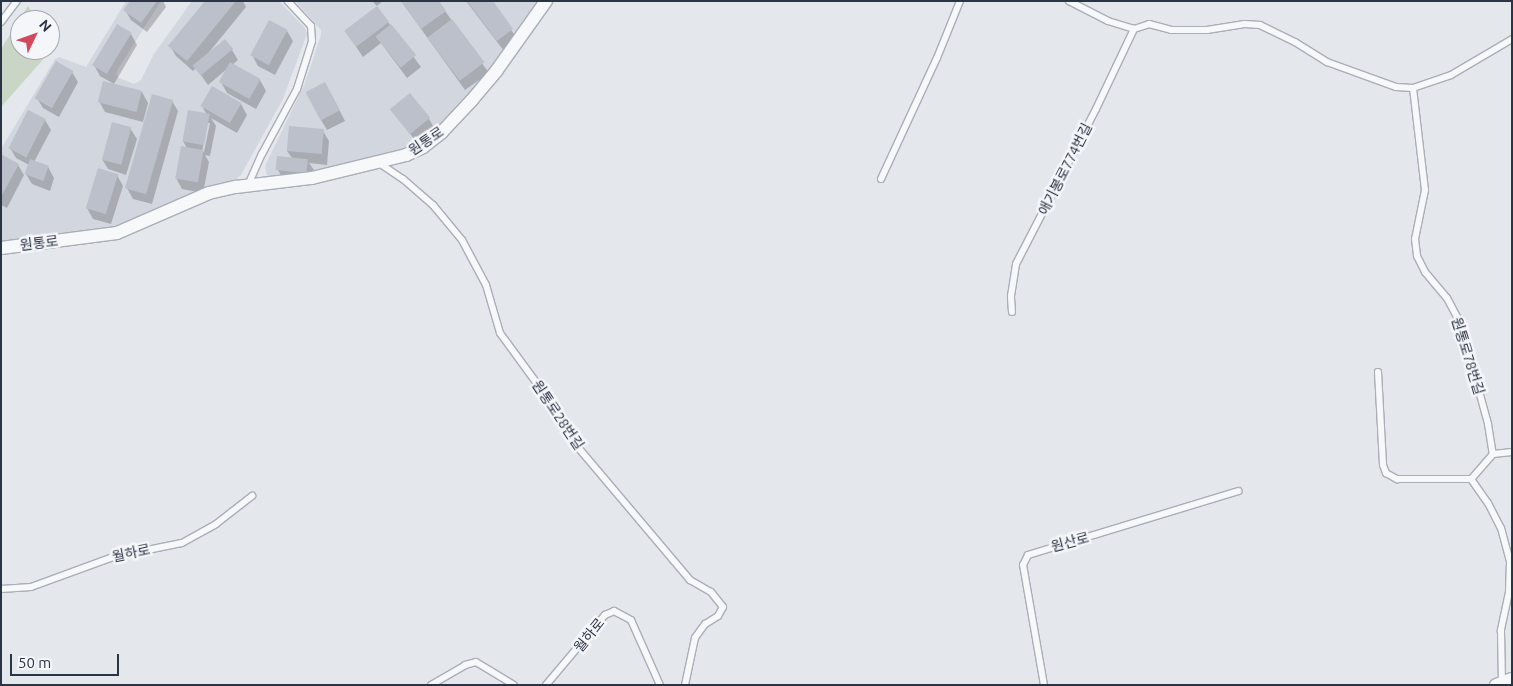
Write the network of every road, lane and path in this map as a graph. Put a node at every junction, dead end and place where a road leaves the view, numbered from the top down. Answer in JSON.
{"nodes":[{"id":1,"x":16,"y":1,"type":"edge"},
{"id":2,"x":288,"y":1,"type":"edge"},
{"id":3,"x":546,"y":1,"type":"edge"},
{"id":4,"x":960,"y":1,"type":"edge"},
{"id":5,"x":1069,"y":1,"type":"edge"},
{"id":6,"x":1,"y":22,"type":"edge"},
{"id":7,"x":1134,"y":29,"type":"junction"},
{"id":8,"x":1512,"y":39,"type":"edge"},
{"id":9,"x":1413,"y":88,"type":"junction"},
{"id":10,"x":379,"y":163,"type":"junction"},
{"id":11,"x":881,"y":179,"type":"dead end"},
{"id":12,"x":248,"y":185,"type":"junction"},
{"id":13,"x":1,"y":248,"type":"edge"},
{"id":14,"x":1012,"y":312,"type":"dead end"},
{"id":15,"x":1378,"y":372,"type":"dead end"},
{"id":16,"x":1512,"y":452,"type":"edge"},
{"id":17,"x":1493,"y":454,"type":"junction"},
{"id":18,"x":1471,"y":479,"type":"junction"},
{"id":19,"x":1239,"y":491,"type":"dead end"},
{"id":20,"x":252,"y":496,"type":"dead end"},
{"id":21,"x":1,"y":589,"type":"edge"},
{"id":22,"x":1503,"y":682,"type":"edge"},
{"id":23,"x":432,"y":685,"type":"edge"},
{"id":24,"x":514,"y":685,"type":"edge"},
{"id":25,"x":546,"y":685,"type":"edge"},
{"id":26,"x":660,"y":685,"type":"edge"},
{"id":27,"x":685,"y":685,"type":"edge"},
{"id":28,"x":1044,"y":685,"type":"edge"}],
"edges":[{"from":1,"to":6,"type":"lane"},
{"from":2,"to":12,"type":"lane"},
{"from":3,"to":10,"type":"street","name":"원통로"},
{"from":4,"to":11,"type":"lane"},
{"from":5,"to":7,"type":"lane"},
{"from":7,"to":9,"type":"lane"},
{"from":7,"to":14,"type":"lane","name":"애기봉로774번길"},
{"from":8,"to":9,"type":"lane"},
{"from":9,"to":17,"type":"lane","name":"원통로78번길"},
{"from":10,"to":12,"type":"street","name":"원통로"},
{"from":10,"to":27,"type":"lane","name":"원통로28번길"},
{"from":12,"to":13,"type":"street","name":"원통로"},
{"from":15,"to":18,"type":"lane"},
{"from":16,"to":17,"type":"lane"},
{"from":17,"to":18,"type":"lane"},
{"from":18,"to":22,"type":"lane"},
{"from":19,"to":28,"type":"lane","name":"원산로"},
{"from":20,"to":21,"type":"lane","name":"월하로"},
{"from":23,"to":24,"type":"lane"},
{"from":25,"to":26,"type":"lane","name":"월하로"}]}
